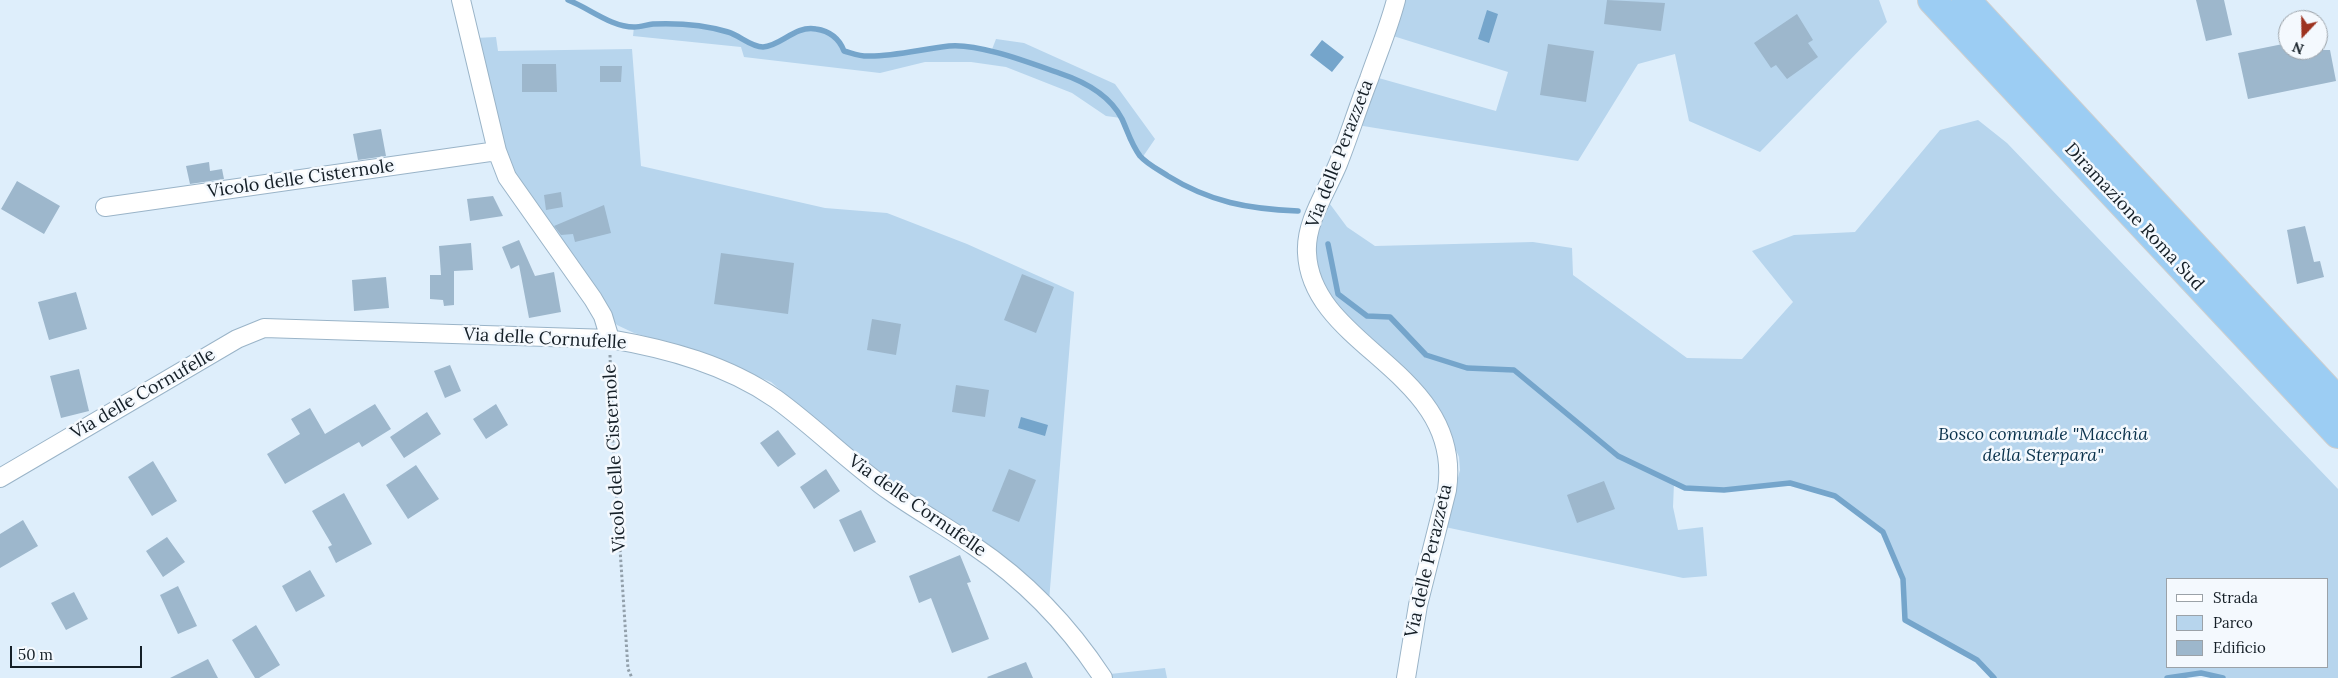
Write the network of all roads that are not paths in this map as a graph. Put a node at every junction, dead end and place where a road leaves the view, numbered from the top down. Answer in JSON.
{"nodes":[{"id":1,"x":461,"y":0,"type":"edge"},
{"id":2,"x":1396,"y":0,"type":"edge"},
{"id":3,"x":1932,"y":0,"type":"edge"},
{"id":4,"x":1966,"y":0,"type":"edge"},
{"id":5,"x":497,"y":150,"type":"junction"},
{"id":6,"x":105,"y":207,"type":"dead end"},
{"id":7,"x":610,"y":339,"type":"junction"},
{"id":8,"x":2338,"y":401,"type":"edge"},
{"id":9,"x":2338,"y":434,"type":"edge"},
{"id":10,"x":0,"y":478,"type":"edge"},
{"id":11,"x":1103,"y":678,"type":"edge"},
{"id":12,"x":1406,"y":678,"type":"edge"}],
"edges":[{"from":1,"to":5,"type":"street","name":"Vicolo delle Cisternole"},
{"from":2,"to":12,"type":"street","name":"Via delle Perazzeta"},
{"from":3,"to":9,"type":"highway","name":"Diramazione Roma Sud"},
{"from":4,"to":8,"type":"highway","name":"Diramazione Roma Sud"},
{"from":5,"to":6,"type":"street","name":"Vicolo delle Cisternole"},
{"from":5,"to":7,"type":"street","name":"Vicolo delle Cisternole"},
{"from":7,"to":10,"type":"street","name":"Via delle Cornufelle"},
{"from":7,"to":11,"type":"street","name":"Via delle Cornufelle"}]}
